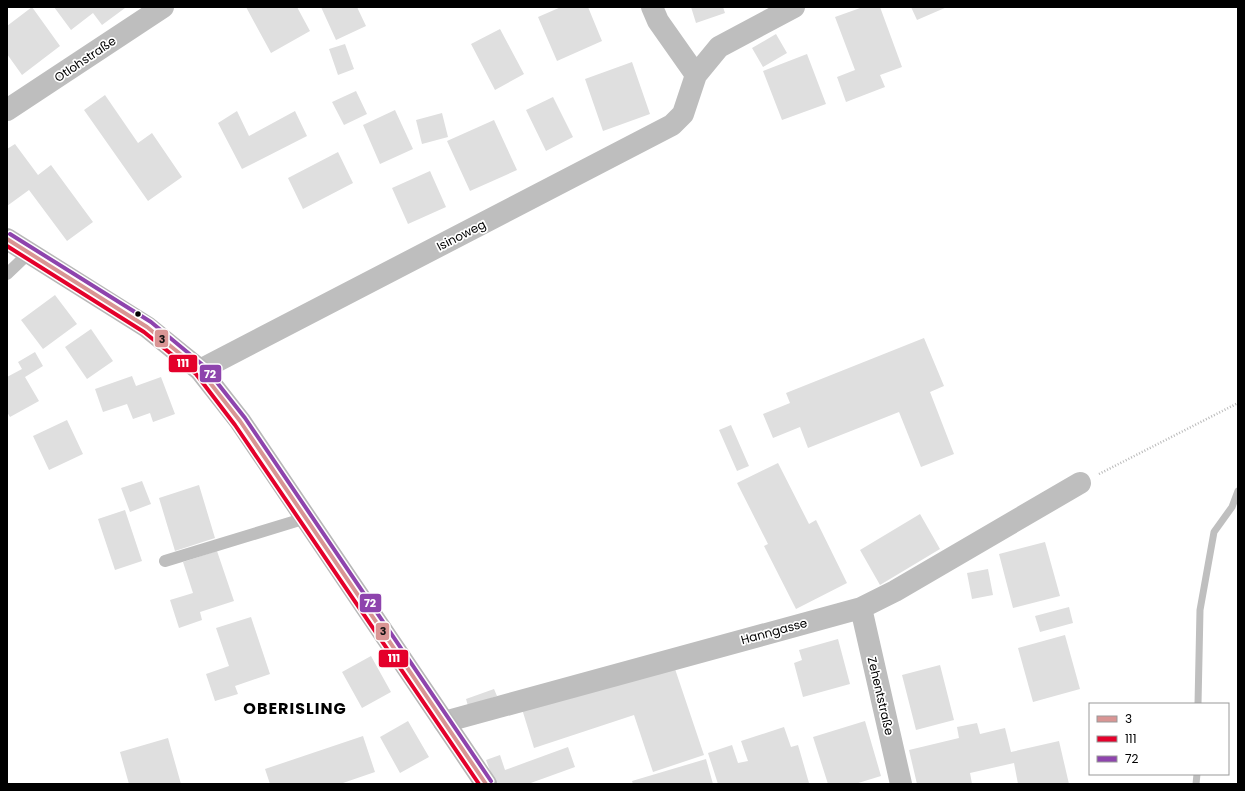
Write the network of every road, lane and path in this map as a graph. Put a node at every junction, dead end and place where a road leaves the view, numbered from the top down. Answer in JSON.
{"nodes":[{"id":1,"x":163,"y":7,"type":"edge"},
{"id":2,"x":652,"y":7,"type":"edge"},
{"id":3,"x":794,"y":7,"type":"edge"},
{"id":4,"x":696,"y":76,"type":"junction"},
{"id":5,"x":7,"y":110,"type":"edge"},
{"id":6,"x":7,"y":240,"type":"edge"},
{"id":7,"x":29,"y":253,"type":"junction"},
{"id":8,"x":7,"y":274,"type":"edge"},
{"id":9,"x":200,"y":370,"type":"junction"},
{"id":10,"x":1238,"y":403,"type":"edge"},
{"id":11,"x":1080,"y":483,"type":"joint"},
{"id":12,"x":306,"y":518,"type":"junction"},
{"id":13,"x":165,"y":561,"type":"dead end"},
{"id":14,"x":861,"y":608,"type":"junction"},
{"id":15,"x":444,"y":722,"type":"junction"},
{"id":16,"x":896,"y":782,"type":"edge"},
{"id":17,"x":486,"y":784,"type":"edge"}],
"edges":[{"from":1,"to":5,"type":"street","name":"Otlohstraße"},
{"from":2,"to":4,"type":"street"},
{"from":3,"to":4,"type":"street","name":"Isinoweg"},
{"from":4,"to":9,"type":"street","name":"Isinoweg"},
{"from":6,"to":7,"type":"street"},
{"from":7,"to":8,"type":"lane"},
{"from":7,"to":9,"type":"street"},
{"from":9,"to":12,"type":"street"},
{"from":10,"to":11,"type":"path"},
{"from":11,"to":14,"type":"street","name":"Hanngasse"},
{"from":12,"to":13,"type":"lane"},
{"from":12,"to":15,"type":"street"},
{"from":14,"to":15,"type":"street","name":"Hanngasse"},
{"from":14,"to":16,"type":"street","name":"Zehentstraße"},
{"from":15,"to":17,"type":"street"}]}
